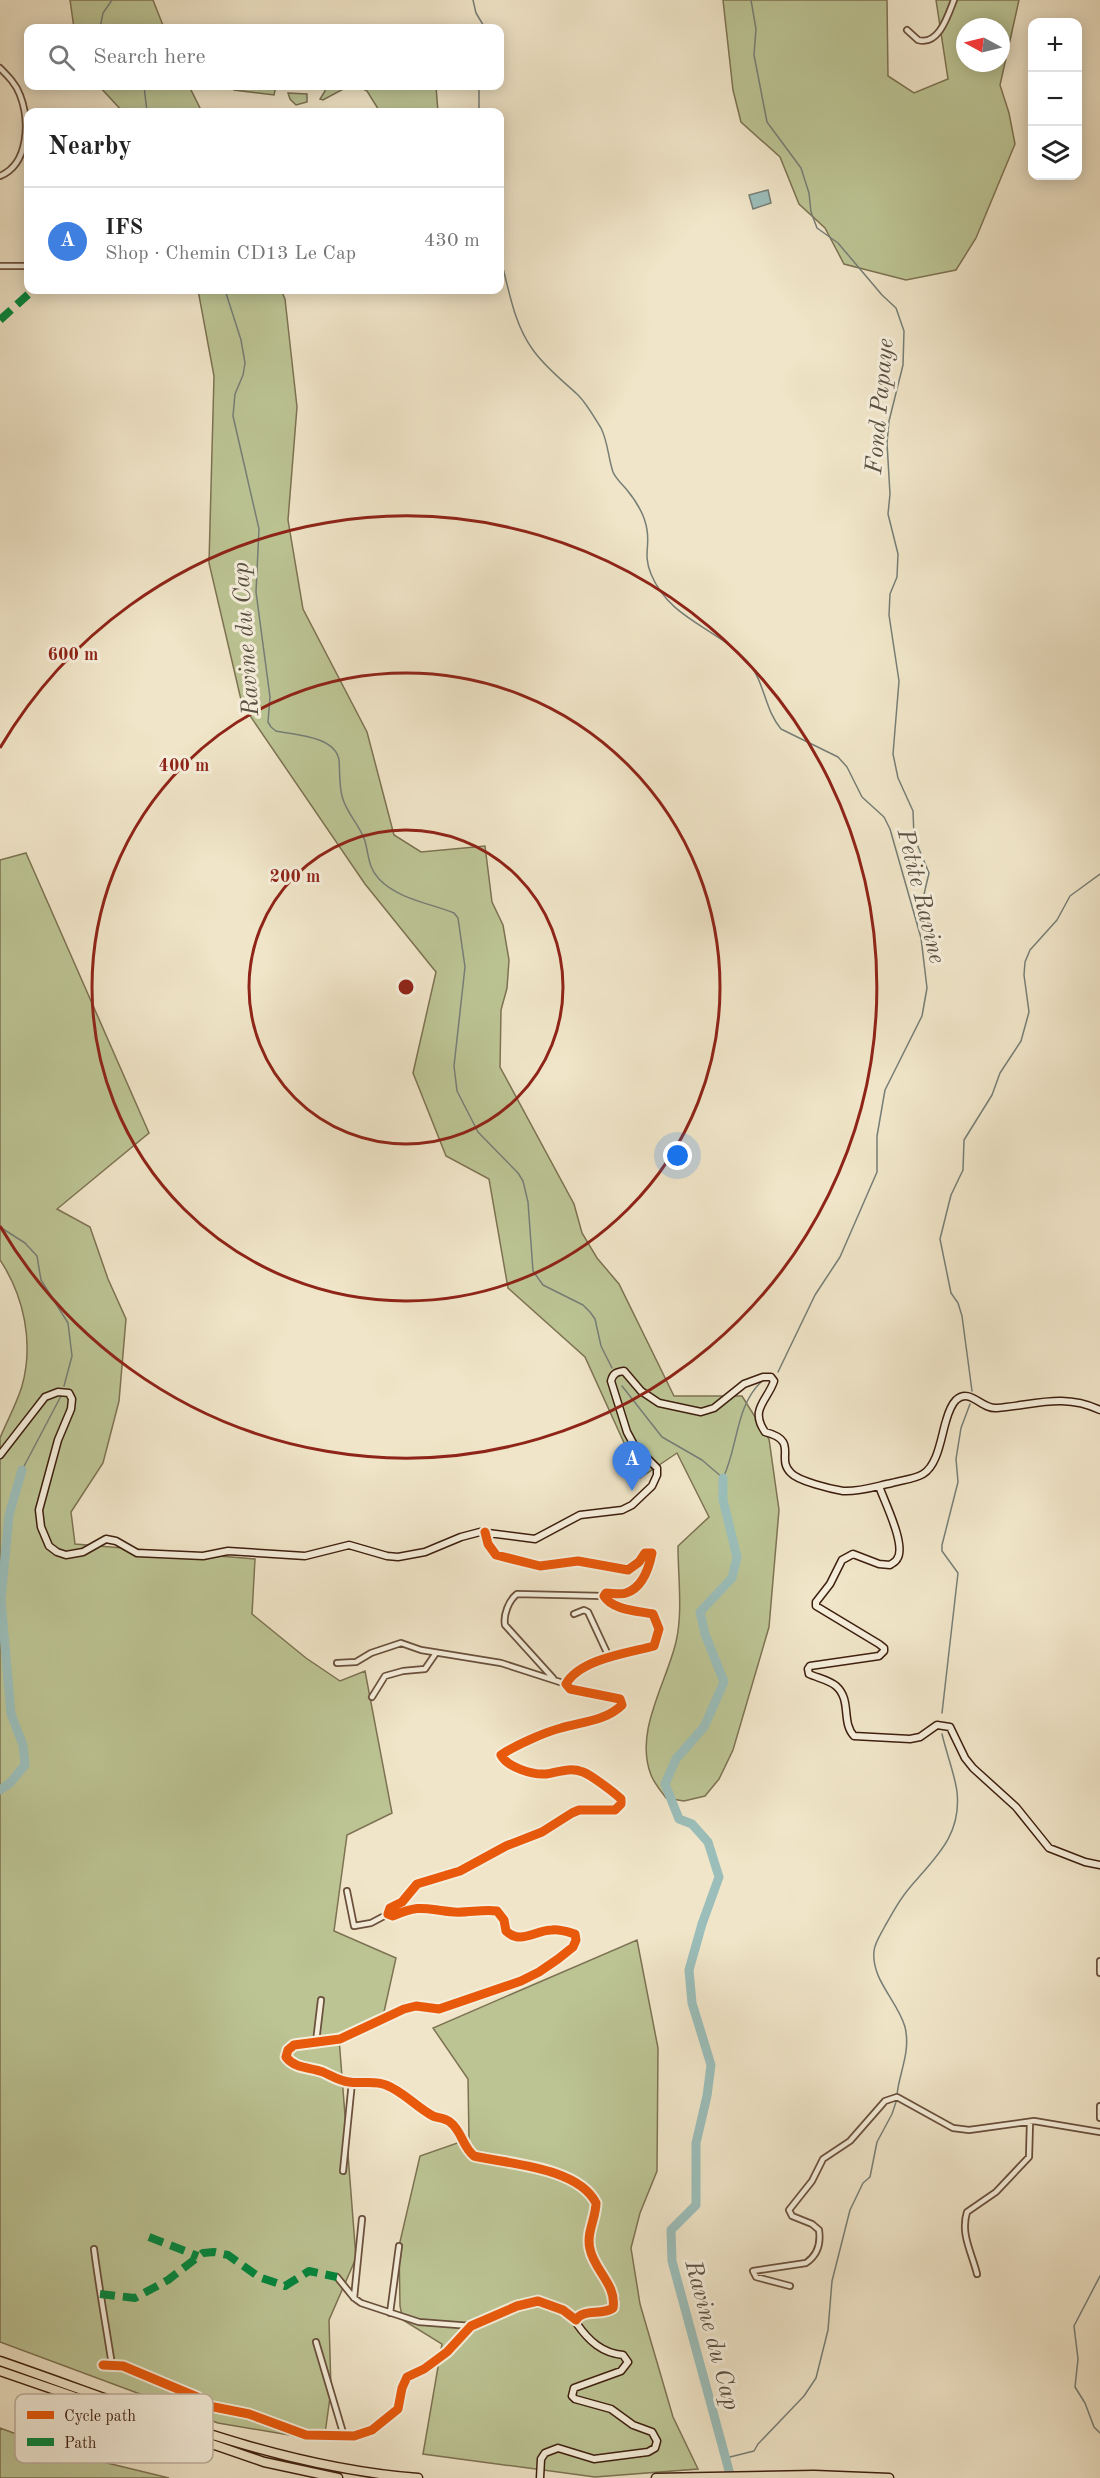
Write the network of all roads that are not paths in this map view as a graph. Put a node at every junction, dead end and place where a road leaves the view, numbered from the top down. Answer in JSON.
{"nodes":[{"id":1,"x":954,"y":0,"type":"edge"},
{"id":2,"x":907,"y":30,"type":"dead end"},
{"id":3,"x":0,"y":68,"type":"edge"},
{"id":4,"x":0,"y":176,"type":"edge"},
{"id":5,"x":0,"y":266,"type":"edge"},
{"id":6,"x":24,"y":266,"type":"edge"},
{"id":7,"x":1100,"y":1410,"type":"edge"},
{"id":8,"x":0,"y":1455,"type":"edge"},
{"id":9,"x":879,"y":1486,"type":"junction"},
{"id":10,"x":485,"y":1532,"type":"junction"},
{"id":11,"x":604,"y":1596,"type":"junction"},
{"id":12,"x":574,"y":1614,"type":"dead end"},
{"id":13,"x":436,"y":1653,"type":"junction"},
{"id":14,"x":609,"y":1657,"type":"junction"},
{"id":15,"x":337,"y":1663,"type":"dead end"},
{"id":16,"x":555,"y":1680,"type":"junction"},
{"id":17,"x":566,"y":1684,"type":"junction"},
{"id":18,"x":372,"y":1697,"type":"dead end"},
{"id":19,"x":1100,"y":1865,"type":"edge"},
{"id":20,"x":347,"y":1891,"type":"dead end"},
{"id":21,"x":388,"y":1914,"type":"junction"},
{"id":22,"x":1100,"y":1961,"type":"edge"},
{"id":23,"x":1100,"y":1973,"type":"edge"},
{"id":24,"x":321,"y":2000,"type":"dead end"},
{"id":25,"x":316,"y":2042,"type":"junction"},
{"id":26,"x":352,"y":2082,"type":"junction"},
{"id":27,"x":1100,"y":2106,"type":"edge"},
{"id":28,"x":1100,"y":2118,"type":"edge"},
{"id":29,"x":1030,"y":2122,"type":"junction"},
{"id":30,"x":1100,"y":2132,"type":"edge"},
{"id":31,"x":343,"y":2171,"type":"dead end"},
{"id":32,"x":362,"y":2219,"type":"dead end"},
{"id":33,"x":399,"y":2246,"type":"dead end"},
{"id":34,"x":94,"y":2249,"type":"dead end"},
{"id":35,"x":977,"y":2274,"type":"dead end"},
{"id":36,"x":337,"y":2277,"type":"dead end"},
{"id":37,"x":790,"y":2286,"type":"dead end"},
{"id":38,"x":354,"y":2298,"type":"junction"},
{"id":39,"x":390,"y":2313,"type":"junction"},
{"id":40,"x":576,"y":2320,"type":"junction"},
{"id":41,"x":471,"y":2326,"type":"junction"},
{"id":42,"x":316,"y":2342,"type":"dead end"},
{"id":43,"x":0,"y":2361,"type":"edge"},
{"id":44,"x":103,"y":2365,"type":"dead end"},
{"id":45,"x":112,"y":2365,"type":"junction"},
{"id":46,"x":0,"y":2371,"type":"edge"},
{"id":47,"x":65,"y":2394,"type":"edge"},
{"id":48,"x":98,"y":2394,"type":"edge"},
{"id":49,"x":190,"y":2394,"type":"edge"},
{"id":50,"x":213,"y":2407,"type":"edge"},
{"id":51,"x":213,"y":2433,"type":"edge"},
{"id":52,"x":344,"y":2436,"type":"junction"},
{"id":53,"x":213,"y":2445,"type":"edge"},
{"id":54,"x":683,"y":2477,"type":"edge"},
{"id":55,"x":338,"y":2478,"type":"edge"},
{"id":56,"x":418,"y":2478,"type":"edge"},
{"id":57,"x":540,"y":2478,"type":"edge"},
{"id":58,"x":656,"y":2478,"type":"edge"},
{"id":59,"x":889,"y":2478,"type":"edge"}],
"edges":[{"from":1,"to":2,"type":"street"},
{"from":3,"to":4,"type":"street"},
{"from":5,"to":6,"type":"street"},
{"from":7,"to":9,"type":"street"},
{"from":8,"to":10,"type":"street"},
{"from":9,"to":10,"type":"street"},
{"from":9,"to":19,"type":"street"},
{"from":10,"to":11,"type":"street"},
{"from":11,"to":14,"type":"street"},
{"from":11,"to":16,"type":"street"},
{"from":12,"to":14,"type":"street"},
{"from":13,"to":15,"type":"street"},
{"from":13,"to":16,"type":"street"},
{"from":13,"to":18,"type":"street"},
{"from":14,"to":17,"type":"street"},
{"from":16,"to":17,"type":"street"},
{"from":17,"to":21,"type":"street"},
{"from":20,"to":21,"type":"street"},
{"from":21,"to":25,"type":"street"},
{"from":22,"to":23,"type":"street"},
{"from":24,"to":25,"type":"street"},
{"from":25,"to":26,"type":"street"},
{"from":26,"to":31,"type":"street"},
{"from":26,"to":40,"type":"street"},
{"from":27,"to":28,"type":"street"},
{"from":29,"to":30,"type":"street"},
{"from":29,"to":35,"type":"street"},
{"from":29,"to":37,"type":"street"},
{"from":32,"to":38,"type":"street"},
{"from":33,"to":39,"type":"street"},
{"from":34,"to":45,"type":"street"},
{"from":36,"to":38,"type":"street"},
{"from":38,"to":39,"type":"street"},
{"from":39,"to":41,"type":"street"},
{"from":40,"to":41,"type":"street"},
{"from":40,"to":57,"type":"street"},
{"from":41,"to":52,"type":"street"},
{"from":42,"to":52,"type":"street"},
{"from":43,"to":48,"type":"highway"},
{"from":44,"to":45,"type":"street"},
{"from":45,"to":49,"type":"street"},
{"from":46,"to":47,"type":"highway"},
{"from":50,"to":52,"type":"street"},
{"from":51,"to":56,"type":"highway"},
{"from":53,"to":55,"type":"highway"},
{"from":54,"to":58,"type":"highway"},
{"from":54,"to":59,"type":"highway"}]}
